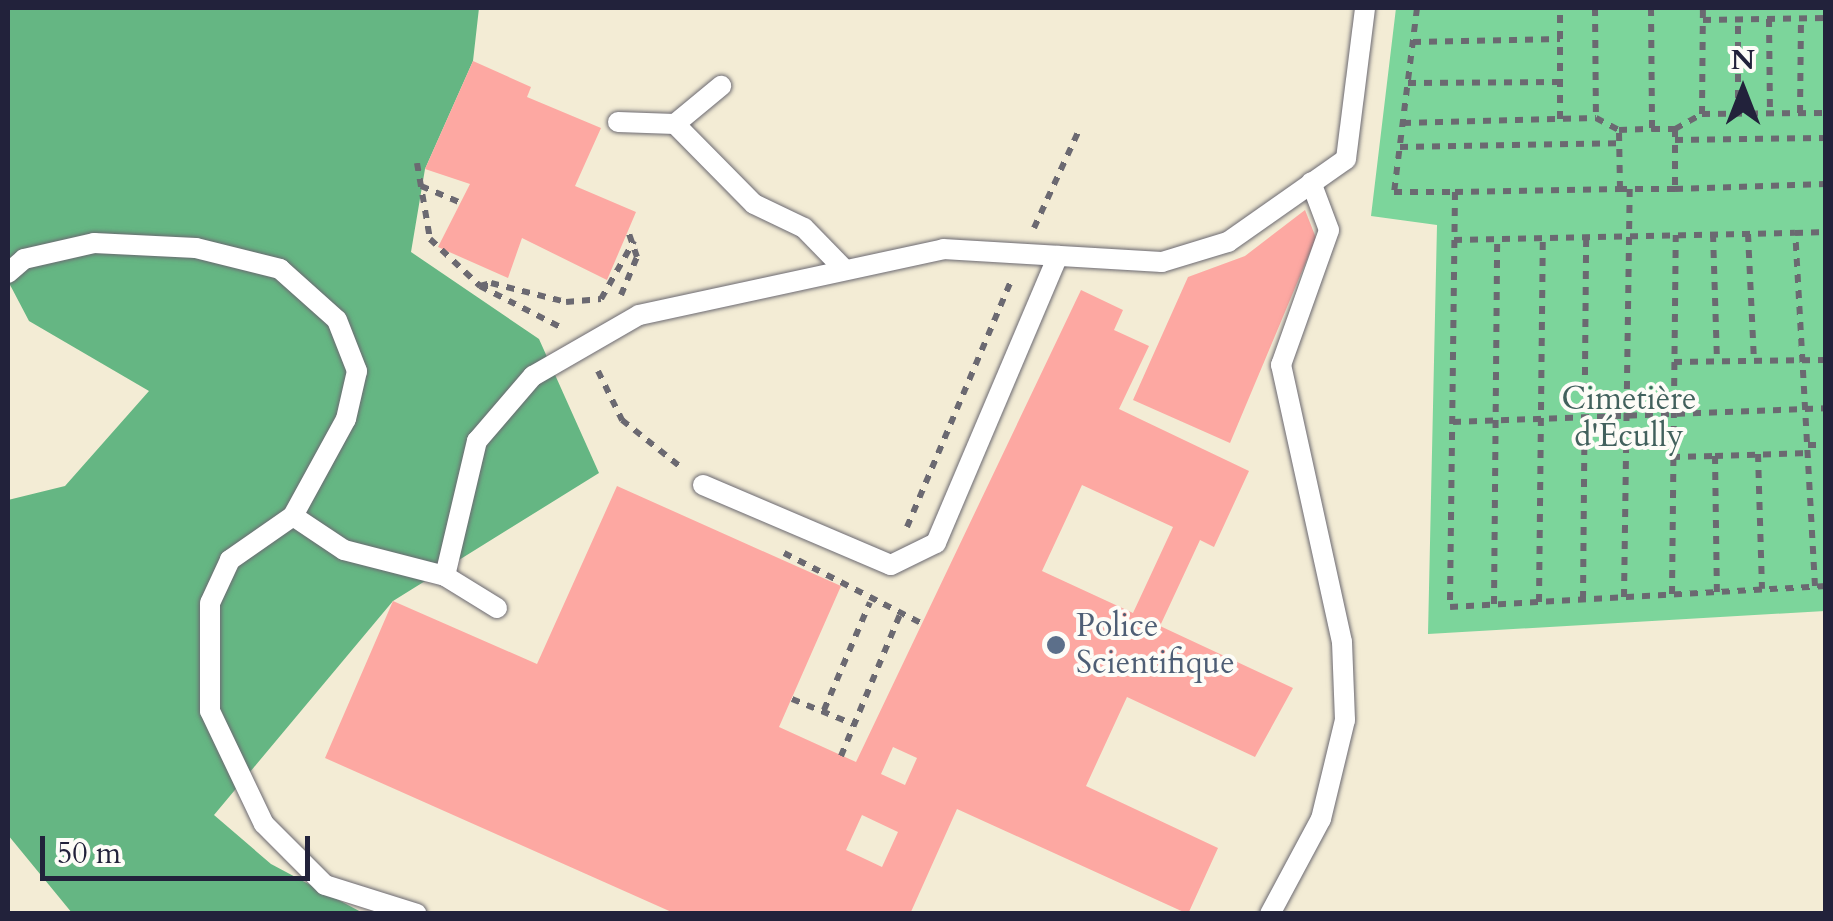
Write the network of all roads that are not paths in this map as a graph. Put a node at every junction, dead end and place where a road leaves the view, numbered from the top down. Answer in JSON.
{"nodes":[{"id":1,"x":1365,"y":8,"type":"edge"},
{"id":2,"x":721,"y":86,"type":"dead end"},
{"id":3,"x":618,"y":122,"type":"dead end"},
{"id":4,"x":675,"y":124,"type":"junction"},
{"id":5,"x":1311,"y":182,"type":"junction"},
{"id":6,"x":1058,"y":256,"type":"junction"},
{"id":7,"x":842,"y":267,"type":"junction"},
{"id":8,"x":8,"y":272,"type":"edge"},
{"id":9,"x":702,"y":484,"type":"dead end"},
{"id":10,"x":293,"y":516,"type":"junction"},
{"id":11,"x":445,"y":576,"type":"junction"},
{"id":12,"x":497,"y":608,"type":"dead end"},
{"id":13,"x":418,"y":914,"type":"edge"},
{"id":14,"x":1270,"y":914,"type":"edge"}],
"edges":[{"from":1,"to":5,"type":"lane"},
{"from":2,"to":4,"type":"lane"},
{"from":3,"to":4,"type":"lane"},
{"from":4,"to":7,"type":"lane"},
{"from":5,"to":6,"type":"lane"},
{"from":5,"to":14,"type":"lane"},
{"from":6,"to":7,"type":"lane"},
{"from":6,"to":9,"type":"lane"},
{"from":7,"to":11,"type":"lane"},
{"from":8,"to":10,"type":"lane"},
{"from":10,"to":11,"type":"lane"},
{"from":10,"to":13,"type":"lane"},
{"from":11,"to":12,"type":"lane"}]}
